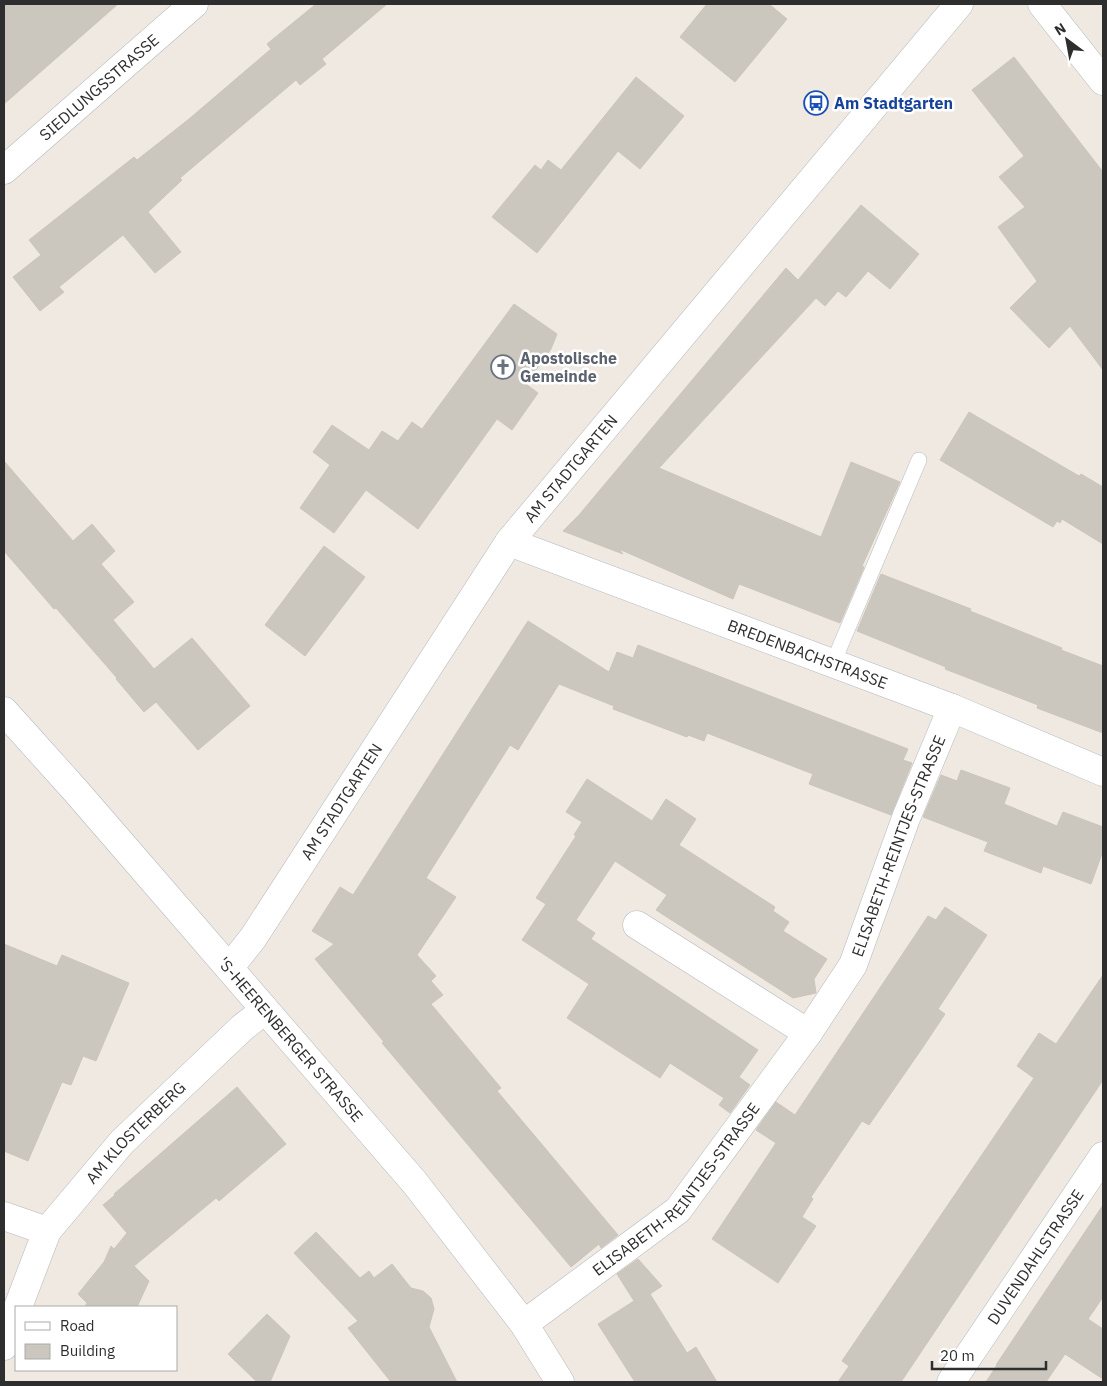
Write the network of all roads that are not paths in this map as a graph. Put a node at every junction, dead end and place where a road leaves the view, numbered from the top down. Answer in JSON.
{"nodes":[{"id":1,"x":194,"y":4,"type":"edge"},
{"id":2,"x":958,"y":4,"type":"edge"},
{"id":3,"x":1042,"y":4,"type":"edge"},
{"id":4,"x":1103,"y":81,"type":"edge"},
{"id":5,"x":4,"y":170,"type":"edge"},
{"id":6,"x":919,"y":460,"type":"dead end"},
{"id":7,"x":509,"y":542,"type":"junction"},
{"id":8,"x":833,"y":663,"type":"junction"},
{"id":9,"x":952,"y":708,"type":"junction"},
{"id":10,"x":4,"y":711,"type":"edge"},
{"id":11,"x":1103,"y":772,"type":"edge"},
{"id":12,"x":637,"y":925,"type":"dead end"},
{"id":13,"x":229,"y":968,"type":"junction"},
{"id":14,"x":265,"y":1010,"type":"junction"},
{"id":15,"x":808,"y":1033,"type":"junction"},
{"id":16,"x":1103,"y":1156,"type":"edge"},
{"id":17,"x":4,"y":1216,"type":"edge"},
{"id":18,"x":47,"y":1231,"type":"junction"},
{"id":19,"x":18,"y":1306,"type":"edge"},
{"id":20,"x":15,"y":1316,"type":"edge"},
{"id":21,"x":524,"y":1324,"type":"junction"},
{"id":22,"x":4,"y":1346,"type":"edge"},
{"id":23,"x":560,"y":1382,"type":"edge"},
{"id":24,"x":951,"y":1382,"type":"edge"}],
"edges":[{"from":1,"to":5,"type":"street","name":"SIEDLUNGSSTRASSE"},
{"from":2,"to":7,"type":"street","name":"AM STADTGARTEN"},
{"from":3,"to":4,"type":"street"},
{"from":6,"to":8,"type":"lane"},
{"from":7,"to":8,"type":"street","name":"BREDENBACHSTRASSE"},
{"from":7,"to":13,"type":"street","name":"AM STADTGARTEN"},
{"from":8,"to":9,"type":"street","name":"BREDENBACHSTRASSE"},
{"from":9,"to":11,"type":"street","name":"BREDENBACHSTRASSE"},
{"from":9,"to":15,"type":"street","name":"ELISABETH-REINTJES-STRASSE"},
{"from":10,"to":13,"type":"street","name":"'S-HEERENBERGER STRASSE"},
{"from":12,"to":15,"type":"street"},
{"from":13,"to":14,"type":"street","name":"'S-HEERENBERGER STRASSE"},
{"from":14,"to":18,"type":"street","name":"AM KLOSTERBERG"},
{"from":14,"to":21,"type":"street","name":"'S-HEERENBERGER STRASSE"},
{"from":15,"to":21,"type":"street","name":"ELISABETH-REINTJES-STRASSE"},
{"from":16,"to":24,"type":"street","name":"DUVENDAHLSTRASSE"},
{"from":17,"to":18,"type":"street"},
{"from":18,"to":19,"type":"street","name":"AM KLOSTERBERG"},
{"from":20,"to":22,"type":"street"},
{"from":21,"to":23,"type":"street","name":"'S-HEERENBERGER STRASSE"}]}
